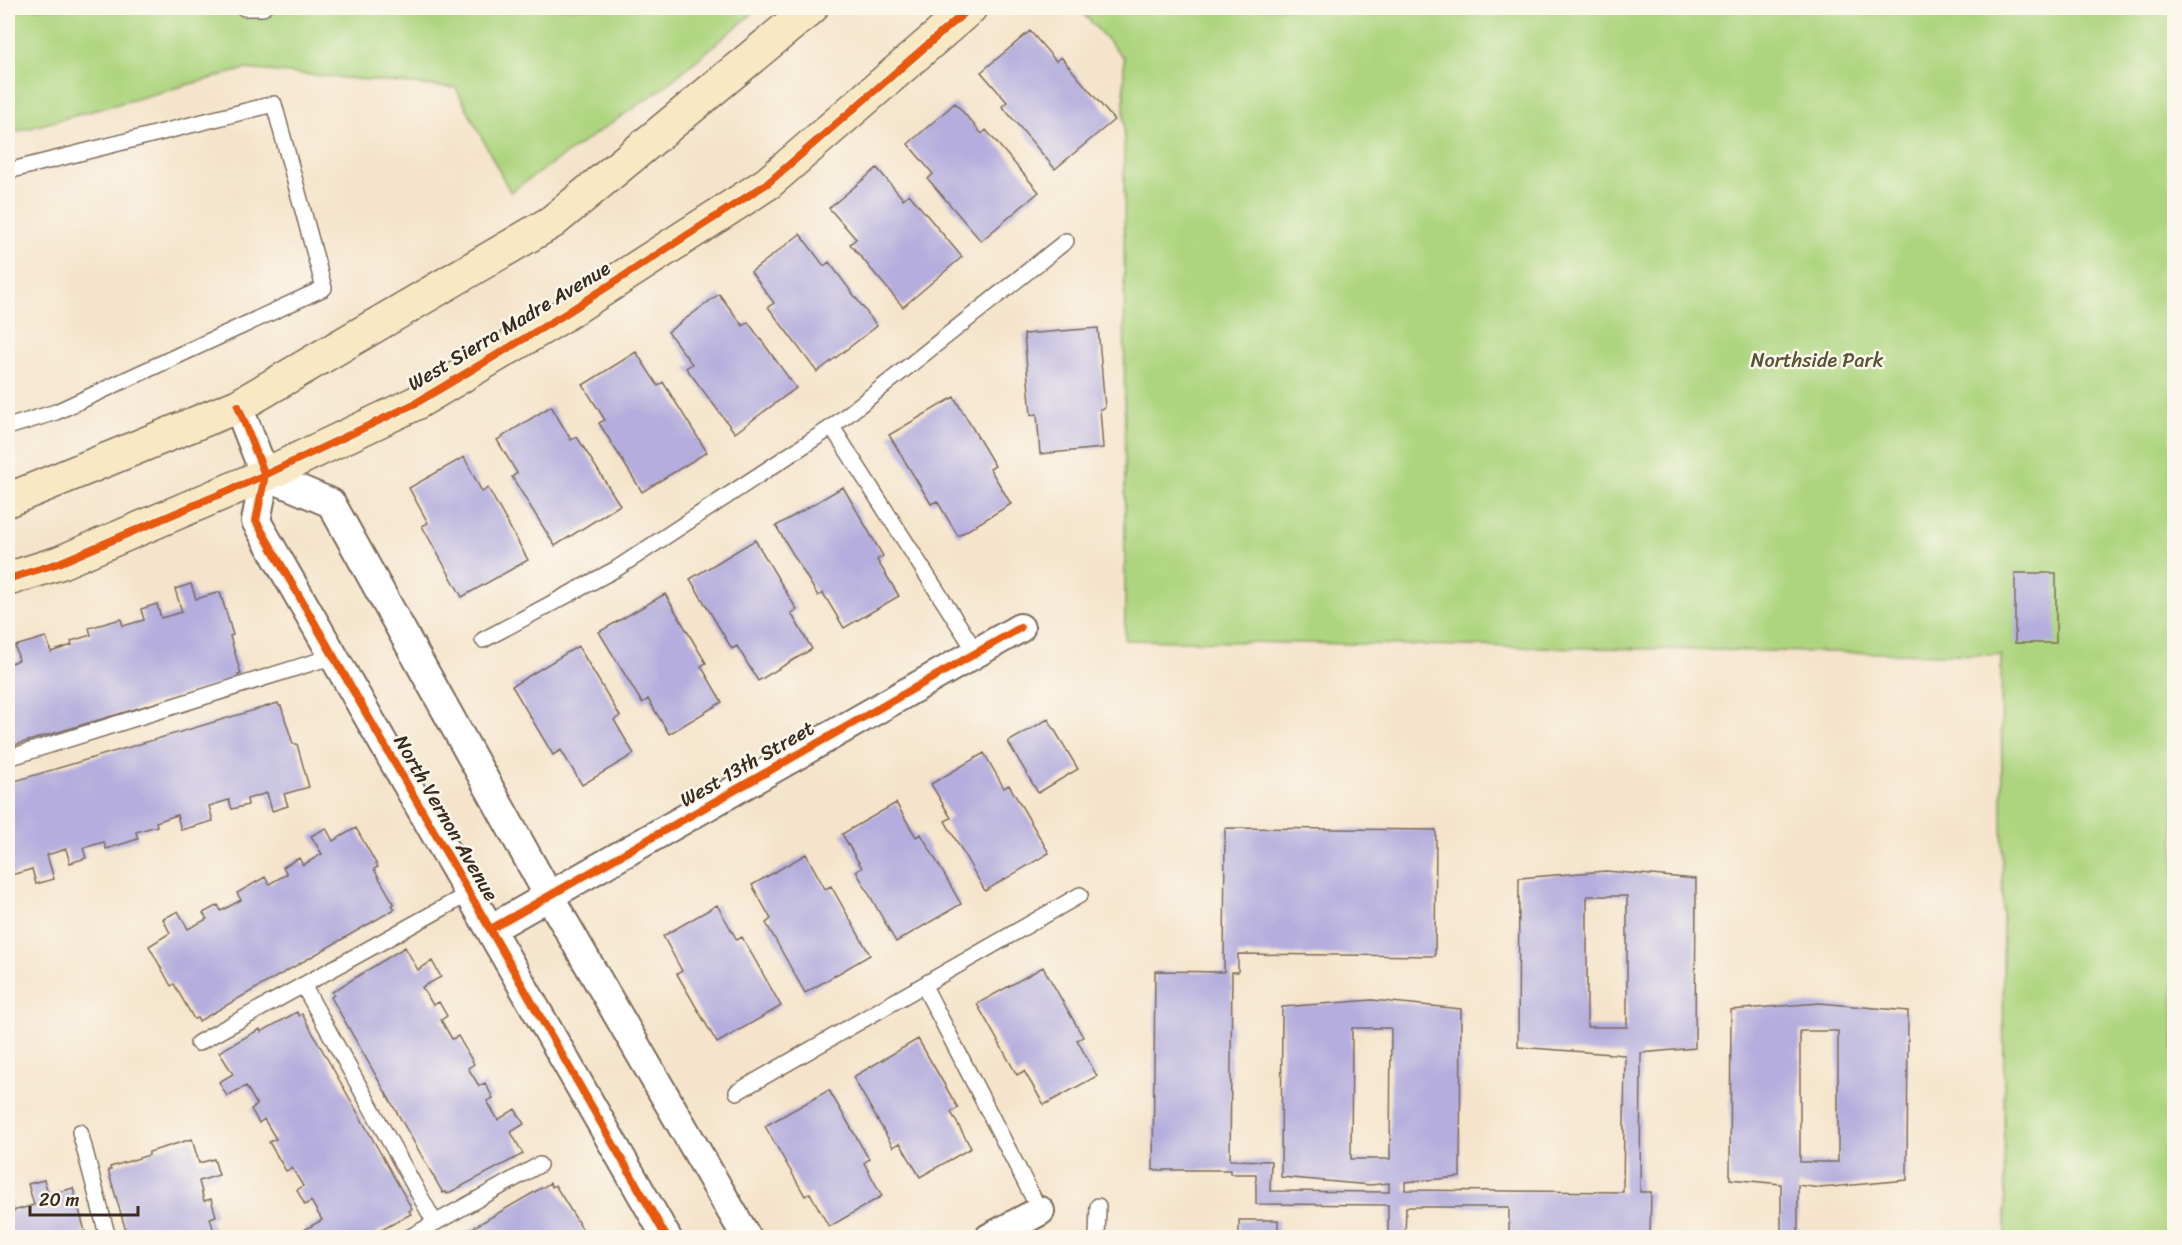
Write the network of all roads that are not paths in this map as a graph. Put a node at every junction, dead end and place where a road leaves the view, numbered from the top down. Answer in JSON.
{"nodes":[{"id":1,"x":244,"y":8,"type":"edge"},
{"id":2,"x":263,"y":8,"type":"edge"},
{"id":3,"x":812,"y":8,"type":"edge"},
{"id":4,"x":970,"y":8,"type":"edge"},
{"id":5,"x":8,"y":171,"type":"edge"},
{"id":6,"x":1066,"y":241,"type":"dead end"},
{"id":7,"x":238,"y":406,"type":"junction"},
{"id":8,"x":8,"y":427,"type":"edge"},
{"id":9,"x":832,"y":427,"type":"junction"},
{"id":10,"x":265,"y":475,"type":"junction"},
{"id":11,"x":8,"y":500,"type":"edge"},
{"id":12,"x":8,"y":579,"type":"edge"},
{"id":13,"x":1020,"y":628,"type":"dead end"},
{"id":14,"x":483,"y":640,"type":"dead end"},
{"id":15,"x":976,"y":652,"type":"junction"},
{"id":16,"x":334,"y":656,"type":"junction"},
{"id":17,"x":8,"y":759,"type":"edge"},
{"id":18,"x":470,"y":893,"type":"junction"},
{"id":19,"x":1080,"y":895,"type":"dead end"},
{"id":20,"x":549,"y":896,"type":"junction"},
{"id":21,"x":491,"y":929,"type":"junction"},
{"id":22,"x":303,"y":985,"type":"junction"},
{"id":23,"x":924,"y":986,"type":"junction"},
{"id":24,"x":198,"y":1043,"type":"dead end"},
{"id":25,"x":737,"y":1092,"type":"dead end"},
{"id":26,"x":80,"y":1132,"type":"dead end"},
{"id":27,"x":539,"y":1165,"type":"dead end"},
{"id":28,"x":1098,"y":1206,"type":"dead end"},
{"id":29,"x":1040,"y":1211,"type":"joint"},
{"id":30,"x":435,"y":1223,"type":"junction"},
{"id":31,"x":108,"y":1238,"type":"edge"},
{"id":32,"x":408,"y":1238,"type":"edge"},
{"id":33,"x":667,"y":1238,"type":"edge"},
{"id":34,"x":747,"y":1238,"type":"edge"},
{"id":35,"x":989,"y":1238,"type":"edge"},
{"id":36,"x":1097,"y":1238,"type":"edge"}],
"edges":[{"from":1,"to":2,"type":"lane"},
{"from":3,"to":7,"type":"street"},
{"from":4,"to":10,"type":"street","name":"West Sierra Madre Avenue"},
{"from":5,"to":8,"type":"lane"},
{"from":6,"to":9,"type":"lane"},
{"from":7,"to":10,"type":"street"},
{"from":7,"to":11,"type":"street"},
{"from":9,"to":14,"type":"lane"},
{"from":9,"to":15,"type":"lane"},
{"from":10,"to":12,"type":"street","name":"West Sierra Madre Avenue"},
{"from":10,"to":16,"type":"street","name":"North Vernon Avenue"},
{"from":10,"to":20,"type":"street"},
{"from":13,"to":15,"type":"street","name":"West 13th Street"},
{"from":15,"to":20,"type":"street","name":"West 13th Street"},
{"from":16,"to":17,"type":"lane"},
{"from":16,"to":18,"type":"street","name":"North Vernon Avenue"},
{"from":18,"to":21,"type":"street","name":"North Vernon Avenue"},
{"from":18,"to":22,"type":"lane"},
{"from":19,"to":23,"type":"lane"},
{"from":20,"to":21,"type":"street","name":"West 13th Street"},
{"from":20,"to":34,"type":"street"},
{"from":21,"to":33,"type":"street","name":"North Vernon Avenue"},
{"from":22,"to":24,"type":"lane"},
{"from":22,"to":30,"type":"lane"},
{"from":23,"to":25,"type":"lane"},
{"from":23,"to":29,"type":"lane"},
{"from":26,"to":31,"type":"lane"},
{"from":27,"to":30,"type":"lane"},
{"from":28,"to":36,"type":"lane"},
{"from":29,"to":35,"type":"street"},
{"from":30,"to":32,"type":"lane"}]}
